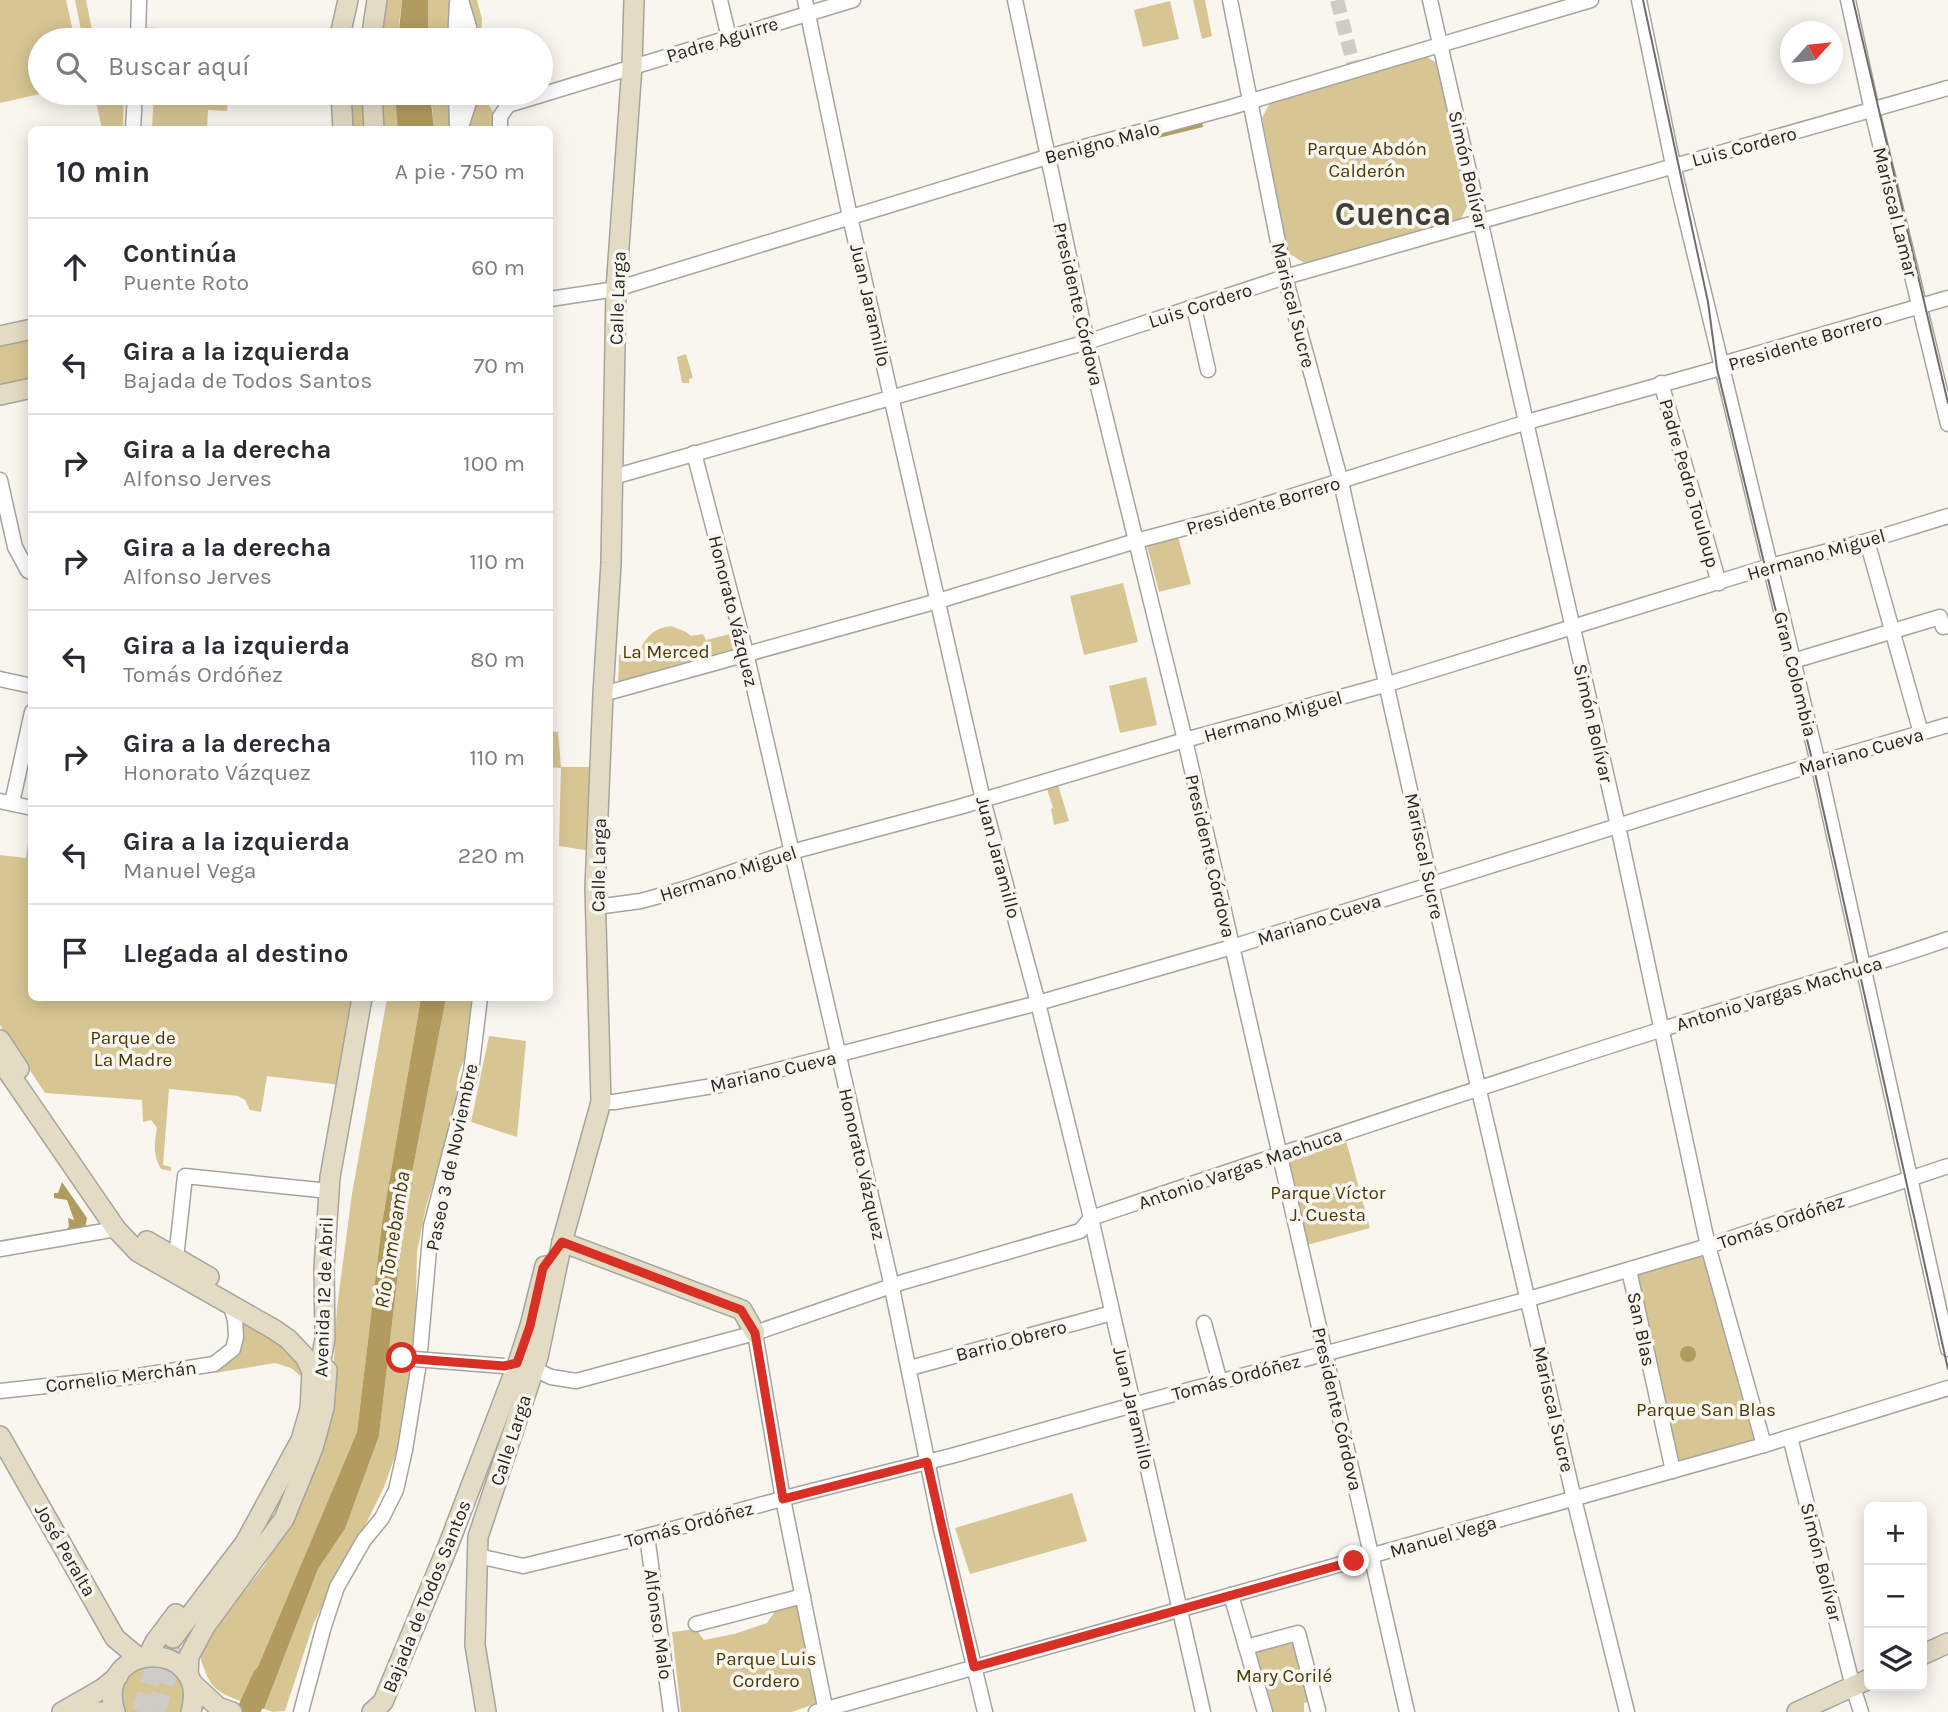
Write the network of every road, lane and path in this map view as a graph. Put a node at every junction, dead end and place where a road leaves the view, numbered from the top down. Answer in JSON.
{"nodes":[{"id":1,"x":139,"y":0,"type":"edge"},
{"id":2,"x":348,"y":0,"type":"edge"},
{"id":3,"x":377,"y":0,"type":"edge"},
{"id":4,"x":459,"y":0,"type":"edge"},
{"id":5,"x":634,"y":0,"type":"edge"},
{"id":6,"x":720,"y":0,"type":"edge"},
{"id":7,"x":853,"y":0,"type":"edge"},
{"id":8,"x":1015,"y":0,"type":"edge"},
{"id":9,"x":1230,"y":0,"type":"edge"},
{"id":10,"x":1430,"y":0,"type":"edge"},
{"id":11,"x":1591,"y":0,"type":"edge"},
{"id":12,"x":1639,"y":0,"type":"edge"},
{"id":13,"x":1848,"y":0,"type":"edge"},
{"id":14,"x":807,"y":7,"type":"edge"},
{"id":15,"x":138,"y":28,"type":"edge"},
{"id":16,"x":342,"y":28,"type":"edge"},
{"id":17,"x":373,"y":28,"type":"edge"},
{"id":18,"x":457,"y":28,"type":"edge"},
{"id":19,"x":468,"y":28,"type":"edge"},
{"id":20,"x":729,"y":38,"type":"junction"},
{"id":21,"x":1441,"y":46,"type":"junction"},
{"id":22,"x":632,"y":66,"type":"junction"},
{"id":23,"x":1948,"y":88,"type":"edge"},
{"id":24,"x":553,"y":91,"type":"edge"},
{"id":25,"x":1250,"y":102,"type":"junction"},
{"id":26,"x":134,"y":105,"type":"edge"},
{"id":27,"x":342,"y":105,"type":"edge"},
{"id":28,"x":373,"y":105,"type":"edge"},
{"id":29,"x":457,"y":105,"type":"edge"},
{"id":30,"x":468,"y":105,"type":"edge"},
{"id":31,"x":508,"y":105,"type":"edge"},
{"id":32,"x":1872,"y":111,"type":"junction"},
{"id":33,"x":133,"y":126,"type":"edge"},
{"id":34,"x":343,"y":126,"type":"edge"},
{"id":35,"x":374,"y":126,"type":"edge"},
{"id":36,"x":459,"y":126,"type":"edge"},
{"id":37,"x":460,"y":126,"type":"edge"},
{"id":38,"x":500,"y":126,"type":"edge"},
{"id":39,"x":1046,"y":157,"type":"junction"},
{"id":40,"x":1673,"y":165,"type":"junction"},
{"id":41,"x":850,"y":217,"type":"junction"},
{"id":42,"x":1480,"y":221,"type":"junction"},
{"id":43,"x":1285,"y":277,"type":"junction"},
{"id":44,"x":616,"y":289,"type":"junction"},
{"id":45,"x":1948,"y":298,"type":"edge"},
{"id":46,"x":553,"y":299,"type":"edge"},
{"id":47,"x":1194,"y":307,"type":"junction"},
{"id":48,"x":1919,"y":307,"type":"junction"},
{"id":49,"x":28,"y":330,"type":"edge"},
{"id":50,"x":0,"y":336,"type":"edge"},
{"id":51,"x":1087,"y":342,"type":"junction"},
{"id":52,"x":1722,"y":364,"type":"junction"},
{"id":53,"x":1208,"y":370,"type":"dead end"},
{"id":54,"x":1661,"y":383,"type":"junction"},
{"id":55,"x":28,"y":389,"type":"edge"},
{"id":56,"x":0,"y":395,"type":"edge"},
{"id":57,"x":893,"y":398,"type":"junction"},
{"id":58,"x":1527,"y":422,"type":"junction"},
{"id":59,"x":1948,"y":424,"type":"edge"},
{"id":60,"x":694,"y":453,"type":"junction"},
{"id":61,"x":613,"y":477,"type":"junction"},
{"id":62,"x":0,"y":480,"type":"edge"},
{"id":63,"x":1341,"y":482,"type":"junction"},
{"id":64,"x":1948,"y":516,"type":"edge"},
{"id":65,"x":1136,"y":541,"type":"junction"},
{"id":66,"x":1867,"y":541,"type":"junction"},
{"id":67,"x":1770,"y":566,"type":"junction"},
{"id":68,"x":28,"y":571,"type":"edge"},
{"id":69,"x":1719,"y":583,"type":"junction"},
{"id":70,"x":938,"y":601,"type":"junction"},
{"id":71,"x":1572,"y":626,"type":"junction"},
{"id":72,"x":1948,"y":626,"type":"edge"},
{"id":73,"x":1892,"y":632,"type":"junction"},
{"id":74,"x":746,"y":653,"type":"junction"},
{"id":75,"x":1793,"y":661,"type":"junction"},
{"id":76,"x":0,"y":679,"type":"edge"},
{"id":77,"x":1388,"y":684,"type":"junction"},
{"id":78,"x":28,"y":686,"type":"edge"},
{"id":79,"x":603,"y":694,"type":"junction"},
{"id":80,"x":1948,"y":725,"type":"edge"},
{"id":81,"x":28,"y":726,"type":"edge"},
{"id":82,"x":1920,"y":733,"type":"junction"},
{"id":83,"x":1185,"y":740,"type":"junction"},
{"id":84,"x":1818,"y":763,"type":"junction"},
{"id":85,"x":983,"y":800,"type":"junction"},
{"id":86,"x":6,"y":802,"type":"edge"},
{"id":87,"x":28,"y":807,"type":"edge"},
{"id":88,"x":1618,"y":825,"type":"junction"},
{"id":89,"x":792,"y":852,"type":"junction"},
{"id":90,"x":1431,"y":884,"type":"junction"},
{"id":91,"x":596,"y":907,"type":"junction"},
{"id":92,"x":1948,"y":939,"type":"edge"},
{"id":93,"x":1232,"y":947,"type":"junction"},
{"id":94,"x":1863,"y":968,"type":"junction"},
{"id":95,"x":361,"y":1001,"type":"edge"},
{"id":96,"x":480,"y":1001,"type":"edge"},
{"id":97,"x":1038,"y":1003,"type":"junction"},
{"id":98,"x":1662,"y":1029,"type":"junction"},
{"id":99,"x":0,"y":1040,"type":"edge"},
{"id":100,"x":838,"y":1056,"type":"junction"},
{"id":101,"x":0,"y":1060,"type":"edge"},
{"id":102,"x":1479,"y":1089,"type":"junction"},
{"id":103,"x":601,"y":1102,"type":"junction"},
{"id":104,"x":1279,"y":1154,"type":"junction"},
{"id":105,"x":1948,"y":1166,"type":"edge"},
{"id":106,"x":1910,"y":1178,"type":"junction"},
{"id":107,"x":329,"y":1191,"type":"junction"},
{"id":108,"x":1091,"y":1218,"type":"junction"},
{"id":109,"x":116,"y":1229,"type":"junction"},
{"id":110,"x":562,"y":1242,"type":"junction"},
{"id":111,"x":1708,"y":1246,"type":"junction"},
{"id":112,"x":0,"y":1249,"type":"edge"},
{"id":113,"x":176,"y":1258,"type":"junction"},
{"id":114,"x":1629,"y":1270,"type":"junction"},
{"id":115,"x":891,"y":1286,"type":"junction"},
{"id":116,"x":1529,"y":1299,"type":"junction"},
{"id":117,"x":230,"y":1304,"type":"junction"},
{"id":118,"x":1112,"y":1313,"type":"junction"},
{"id":119,"x":1204,"y":1323,"type":"dead end"},
{"id":120,"x":755,"y":1333,"type":"junction"},
{"id":121,"x":325,"y":1339,"type":"junction"},
{"id":122,"x":1948,"y":1349,"type":"edge"},
{"id":123,"x":1325,"y":1353,"type":"junction"},
{"id":124,"x":402,"y":1358,"type":"dead end"},
{"id":125,"x":312,"y":1361,"type":"junction"},
{"id":126,"x":519,"y":1366,"type":"junction"},
{"id":127,"x":909,"y":1368,"type":"junction"},
{"id":128,"x":1220,"y":1382,"type":"junction"},
{"id":129,"x":1948,"y":1388,"type":"edge"},
{"id":130,"x":0,"y":1391,"type":"edge"},
{"id":131,"x":1133,"y":1405,"type":"junction"},
{"id":132,"x":0,"y":1436,"type":"edge"},
{"id":133,"x":1790,"y":1437,"type":"junction"},
{"id":134,"x":1764,"y":1445,"type":"junction"},
{"id":135,"x":927,"y":1462,"type":"junction"},
{"id":136,"x":1673,"y":1471,"type":"junction"},
{"id":137,"x":783,"y":1499,"type":"junction"},
{"id":138,"x":1574,"y":1499,"type":"junction"},
{"id":139,"x":269,"y":1504,"type":"junction"},
{"id":140,"x":647,"y":1536,"type":"junction"},
{"id":141,"x":478,"y":1556,"type":"junction"},
{"id":142,"x":1371,"y":1556,"type":"junction"},
{"id":143,"x":1231,"y":1595,"type":"junction"},
{"id":144,"x":803,"y":1596,"type":"junction"},
{"id":145,"x":1179,"y":1610,"type":"junction"},
{"id":146,"x":696,"y":1624,"type":"dead end"},
{"id":147,"x":1948,"y":1643,"type":"edge"},
{"id":148,"x":1246,"y":1647,"type":"junction"},
{"id":149,"x":1927,"y":1653,"type":"edge"},
{"id":150,"x":144,"y":1657,"type":"junction"},
{"id":151,"x":974,"y":1667,"type":"junction"},
{"id":152,"x":118,"y":1675,"type":"junction"},
{"id":153,"x":190,"y":1679,"type":"junction"},
{"id":154,"x":1861,"y":1683,"type":"edge"},
{"id":155,"x":378,"y":1709,"type":"edge"},
{"id":156,"x":1318,"y":1710,"type":"edge"},
{"id":157,"x":822,"y":1711,"type":"edge"},
{"id":158,"x":62,"y":1712,"type":"edge"},
{"id":159,"x":85,"y":1712,"type":"edge"},
{"id":160,"x":103,"y":1712,"type":"edge"},
{"id":161,"x":115,"y":1712,"type":"edge"},
{"id":162,"x":191,"y":1712,"type":"edge"},
{"id":163,"x":232,"y":1712,"type":"edge"},
{"id":164,"x":301,"y":1712,"type":"edge"},
{"id":165,"x":486,"y":1712,"type":"edge"},
{"id":166,"x":671,"y":1712,"type":"edge"},
{"id":167,"x":985,"y":1712,"type":"edge"},
{"id":168,"x":1203,"y":1712,"type":"edge"},
{"id":169,"x":1265,"y":1712,"type":"edge"},
{"id":170,"x":1407,"y":1712,"type":"edge"},
{"id":171,"x":1627,"y":1712,"type":"edge"},
{"id":172,"x":1797,"y":1712,"type":"edge"},
{"id":173,"x":1861,"y":1712,"type":"edge"}],
"edges":[{"from":1,"to":15,"type":"street"},
{"from":2,"to":16,"type":"main road"},
{"from":3,"to":17,"type":"main road"},
{"from":4,"to":18,"type":"street"},
{"from":4,"to":19,"type":"street"},
{"from":5,"to":22,"type":"main road","name":"Calle Larga"},
{"from":6,"to":20,"type":"street"},
{"from":7,"to":14,"type":"street","name":"Padre Aguirre"},
{"from":8,"to":39,"type":"street","name":"Presidente Córdova"},
{"from":9,"to":25,"type":"street","name":"Mariscal Sucre"},
{"from":10,"to":21,"type":"street","name":"Simón Bolívar"},
{"from":11,"to":21,"type":"street","name":"Benigno Malo"},
{"from":12,"to":40,"type":"street","name":"Gran Colombia"},
{"from":13,"to":32,"type":"street","name":"Mariscal Lamar"},
{"from":14,"to":20,"type":"street","name":"Padre Aguirre"},
{"from":14,"to":41,"type":"street","name":"Juan Jaramillo"},
{"from":20,"to":22,"type":"street","name":"Padre Aguirre"},
{"from":21,"to":25,"type":"street","name":"Benigno Malo"},
{"from":21,"to":42,"type":"street","name":"Simón Bolívar"},
{"from":22,"to":24,"type":"street","name":"Padre Aguirre"},
{"from":22,"to":44,"type":"main road","name":"Calle Larga"},
{"from":23,"to":32,"type":"street","name":"Luis Cordero"},
{"from":25,"to":39,"type":"street","name":"Benigno Malo"},
{"from":25,"to":43,"type":"street","name":"Mariscal Sucre"},
{"from":26,"to":33,"type":"street"},
{"from":27,"to":34,"type":"main road"},
{"from":28,"to":35,"type":"main road"},
{"from":29,"to":36,"type":"street"},
{"from":30,"to":37,"type":"street"},
{"from":31,"to":38,"type":"street","name":"Padre Aguirre"},
{"from":32,"to":40,"type":"street","name":"Luis Cordero"},
{"from":32,"to":48,"type":"street","name":"Mariscal Lamar"},
{"from":39,"to":41,"type":"street","name":"Benigno Malo"},
{"from":39,"to":51,"type":"street","name":"Presidente Córdova"},
{"from":40,"to":42,"type":"street","name":"Luis Cordero"},
{"from":40,"to":52,"type":"street","name":"Gran Colombia"},
{"from":41,"to":44,"type":"street","name":"Benigno Malo"},
{"from":41,"to":57,"type":"street","name":"Juan Jaramillo"},
{"from":42,"to":43,"type":"street","name":"Luis Cordero"},
{"from":42,"to":58,"type":"street","name":"Simón Bolívar"},
{"from":43,"to":47,"type":"street","name":"Luis Cordero"},
{"from":43,"to":63,"type":"street","name":"Mariscal Sucre"},
{"from":44,"to":46,"type":"street","name":"Benigno Malo"},
{"from":44,"to":61,"type":"main road","name":"Calle Larga"},
{"from":45,"to":48,"type":"street","name":"Presidente Borrero"},
{"from":47,"to":51,"type":"street","name":"Luis Cordero"},
{"from":47,"to":53,"type":"street"},
{"from":48,"to":52,"type":"street","name":"Presidente Borrero"},
{"from":48,"to":59,"type":"street","name":"Mariscal Lamar"},
{"from":49,"to":50,"type":"main road"},
{"from":51,"to":57,"type":"street","name":"Luis Cordero"},
{"from":51,"to":65,"type":"street","name":"Presidente Córdova"},
{"from":52,"to":54,"type":"street","name":"Presidente Borrero"},
{"from":52,"to":67,"type":"street","name":"Gran Colombia"},
{"from":54,"to":58,"type":"street","name":"Presidente Borrero"},
{"from":54,"to":69,"type":"street","name":"Padre Pedro Touloup"},
{"from":55,"to":56,"type":"main road"},
{"from":57,"to":60,"type":"street","name":"Luis Cordero"},
{"from":57,"to":70,"type":"street","name":"Juan Jaramillo"},
{"from":58,"to":63,"type":"street","name":"Presidente Borrero"},
{"from":58,"to":71,"type":"street","name":"Simón Bolívar"},
{"from":60,"to":61,"type":"street","name":"Luis Cordero"},
{"from":60,"to":74,"type":"street","name":"Honorato Vázquez"},
{"from":61,"to":79,"type":"main road","name":"Calle Larga"},
{"from":62,"to":68,"type":"street"},
{"from":63,"to":65,"type":"street","name":"Presidente Borrero"},
{"from":63,"to":77,"type":"street","name":"Mariscal Sucre"},
{"from":64,"to":66,"type":"street","name":"Hermano Miguel"},
{"from":65,"to":70,"type":"street","name":"Presidente Borrero"},
{"from":65,"to":83,"type":"street","name":"Presidente Córdova"},
{"from":66,"to":67,"type":"street","name":"Hermano Miguel"},
{"from":66,"to":73,"type":"street"},
{"from":67,"to":69,"type":"street","name":"Hermano Miguel"},
{"from":67,"to":75,"type":"street","name":"Gran Colombia"},
{"from":69,"to":71,"type":"street","name":"Hermano Miguel"},
{"from":70,"to":74,"type":"street","name":"Presidente Borrero"},
{"from":70,"to":85,"type":"street","name":"Juan Jaramillo"},
{"from":71,"to":77,"type":"street","name":"Hermano Miguel"},
{"from":71,"to":88,"type":"street","name":"Simón Bolívar"},
{"from":72,"to":73,"type":"street"},
{"from":73,"to":75,"type":"street"},
{"from":73,"to":82,"type":"street"},
{"from":74,"to":79,"type":"street","name":"Presidente Borrero"},
{"from":74,"to":89,"type":"street","name":"Honorato Vázquez"},
{"from":75,"to":84,"type":"street","name":"Gran Colombia"},
{"from":76,"to":78,"type":"street"},
{"from":77,"to":83,"type":"street","name":"Hermano Miguel"},
{"from":77,"to":90,"type":"street","name":"Mariscal Sucre"},
{"from":79,"to":91,"type":"main road","name":"Calle Larga"},
{"from":80,"to":82,"type":"street","name":"Mariano Cueva"},
{"from":81,"to":86,"type":"street"},
{"from":82,"to":84,"type":"street","name":"Mariano Cueva"},
{"from":83,"to":85,"type":"street","name":"Hermano Miguel"},
{"from":83,"to":93,"type":"street","name":"Presidente Córdova"},
{"from":84,"to":88,"type":"street","name":"Mariano Cueva"},
{"from":84,"to":94,"type":"street","name":"Gran Colombia"},
{"from":85,"to":89,"type":"street","name":"Hermano Miguel"},
{"from":85,"to":97,"type":"street","name":"Juan Jaramillo"},
{"from":86,"to":87,"type":"street"},
{"from":88,"to":90,"type":"street","name":"Mariano Cueva"},
{"from":88,"to":98,"type":"street","name":"Simón Bolívar"},
{"from":89,"to":91,"type":"street","name":"Hermano Miguel"},
{"from":89,"to":100,"type":"street","name":"Honorato Vázquez"},
{"from":90,"to":93,"type":"street","name":"Mariano Cueva"},
{"from":90,"to":102,"type":"street","name":"Mariscal Sucre"},
{"from":91,"to":103,"type":"main road","name":"Calle Larga"},
{"from":92,"to":94,"type":"street","name":"Antonio Vargas Machuca"},
{"from":93,"to":97,"type":"street","name":"Mariano Cueva"},
{"from":93,"to":104,"type":"street","name":"Presidente Córdova"},
{"from":94,"to":98,"type":"street","name":"Antonio Vargas Machuca"},
{"from":94,"to":106,"type":"street","name":"Gran Colombia"},
{"from":95,"to":107,"type":"main road","name":"Avenida 12 de Abril"},
{"from":96,"to":164,"type":"street","name":"Paseo 3 de Noviembre"},
{"from":97,"to":100,"type":"street","name":"Mariano Cueva"},
{"from":97,"to":108,"type":"street","name":"Juan Jaramillo"},
{"from":98,"to":102,"type":"street","name":"Antonio Vargas Machuca"},
{"from":98,"to":111,"type":"street","name":"Simón Bolívar"},
{"from":99,"to":113,"type":"main road"},
{"from":100,"to":103,"type":"street","name":"Mariano Cueva"},
{"from":100,"to":115,"type":"street","name":"Honorato Vázquez"},
{"from":101,"to":109,"type":"main road"},
{"from":102,"to":104,"type":"street","name":"Antonio Vargas Machuca"},
{"from":102,"to":116,"type":"street","name":"Mariscal Sucre"},
{"from":103,"to":110,"type":"main road","name":"Calle Larga"},
{"from":104,"to":108,"type":"street","name":"Antonio Vargas Machuca"},
{"from":104,"to":123,"type":"street","name":"Presidente Córdova"},
{"from":105,"to":106,"type":"street","name":"Tomás Ordóñez"},
{"from":106,"to":111,"type":"street","name":"Tomás Ordóñez"},
{"from":106,"to":122,"type":"street","name":"Gran Colombia"},
{"from":107,"to":113,"type":"street"},
{"from":107,"to":121,"type":"main road","name":"Avenida 12 de Abril"},
{"from":108,"to":115,"type":"street","name":"Antonio Vargas Machuca"},
{"from":108,"to":118,"type":"street","name":"Juan Jaramillo"},
{"from":109,"to":112,"type":"street"},
{"from":109,"to":117,"type":"main road"},
{"from":110,"to":120,"type":"main road"},
{"from":110,"to":126,"type":"main road","name":"Bajada de Todos Santos"},
{"from":111,"to":114,"type":"street","name":"Tomás Ordóñez"},
{"from":111,"to":134,"type":"street","name":"Simón Bolívar"},
{"from":113,"to":125,"type":"main road"},
{"from":114,"to":116,"type":"street","name":"Tomás Ordóñez"},
{"from":114,"to":136,"type":"street","name":"San Blas"},
{"from":115,"to":120,"type":"street","name":"Antonio Vargas Machuca"},
{"from":115,"to":127,"type":"street","name":"Honorato Vázquez"},
{"from":116,"to":123,"type":"street","name":"Tomás Ordóñez"},
{"from":116,"to":138,"type":"street","name":"Mariscal Sucre"},
{"from":117,"to":125,"type":"main road"},
{"from":117,"to":130,"type":"street","name":"Cornelio Merchán"},
{"from":118,"to":127,"type":"street","name":"Barrio Obrero"},
{"from":118,"to":131,"type":"street","name":"Juan Jaramillo"},
{"from":119,"to":128,"type":"street"},
{"from":120,"to":126,"type":"street","name":"Antonio Vargas Machuca"},
{"from":120,"to":137,"type":"street"},
{"from":121,"to":125,"type":"main road","name":"Avenida 12 de Abril"},
{"from":121,"to":153,"type":"main road"},
{"from":123,"to":128,"type":"street","name":"Tomás Ordóñez"},
{"from":123,"to":142,"type":"street","name":"Presidente Córdova"},
{"from":124,"to":126,"type":"street","name":"Antonio Vargas Machuca","bridge":true},
{"from":125,"to":139,"type":"main road","name":"Avenida 12 de Abril"},
{"from":125,"to":139,"type":"main road","name":"Avenida 12 de Abril"},
{"from":126,"to":141,"type":"main road","name":"Calle Larga"},
{"from":126,"to":155,"type":"main road","name":"Bajada de Todos Santos"},
{"from":127,"to":135,"type":"street","name":"Honorato Vázquez"},
{"from":128,"to":131,"type":"street","name":"Tomás Ordóñez"},
{"from":129,"to":133,"type":"street","name":"Manuel Vega"},
{"from":131,"to":135,"type":"street","name":"Tomás Ordóñez"},
{"from":131,"to":145,"type":"street","name":"Juan Jaramillo"},
{"from":132,"to":150,"type":"main road","name":"José Peralta"},
{"from":133,"to":134,"type":"street","name":"Manuel Vega"},
{"from":133,"to":154,"type":"street","name":"Simón Bolívar"},
{"from":134,"to":136,"type":"street","name":"Manuel Vega"},
{"from":135,"to":137,"type":"street","name":"Tomás Ordóñez"},
{"from":135,"to":151,"type":"street","name":"Honorato Vázquez"},
{"from":136,"to":138,"type":"street","name":"Manuel Vega"},
{"from":137,"to":140,"type":"street","name":"Tomás Ordóñez"},
{"from":137,"to":144,"type":"street"},
{"from":138,"to":142,"type":"street","name":"Manuel Vega"},
{"from":138,"to":171,"type":"street","name":"Mariscal Sucre"},
{"from":139,"to":150,"type":"main road"},
{"from":140,"to":141,"type":"street","name":"Tomás Ordóñez"},
{"from":140,"to":166,"type":"street","name":"Alfonso Malo"},
{"from":141,"to":165,"type":"main road","name":"Calle Larga"},
{"from":142,"to":143,"type":"street","name":"Manuel Vega"},
{"from":142,"to":170,"type":"street","name":"Presidente Córdova"},
{"from":143,"to":145,"type":"street","name":"Manuel Vega"},
{"from":143,"to":148,"type":"street"},
{"from":144,"to":146,"type":"street"},
{"from":144,"to":157,"type":"street"},
{"from":145,"to":151,"type":"street","name":"Manuel Vega"},
{"from":145,"to":168,"type":"street","name":"Juan Jaramillo"},
{"from":147,"to":149,"type":"main road"},
{"from":148,"to":156,"type":"street"},
{"from":148,"to":169,"type":"street"},
{"from":150,"to":152,"type":"main road"},
{"from":150,"to":153,"type":"main road"},
{"from":151,"to":157,"type":"street","name":"Manuel Vega"},
{"from":151,"to":167,"type":"street","name":"Honorato Vázquez"},
{"from":152,"to":158,"type":"main road"},
{"from":152,"to":161,"type":"main road"},
{"from":153,"to":162,"type":"main road"},
{"from":153,"to":163,"type":"main road"},
{"from":154,"to":172,"type":"main road"},
{"from":154,"to":173,"type":"street","name":"Simón Bolívar"},
{"from":159,"to":160,"type":"main road"}]}
